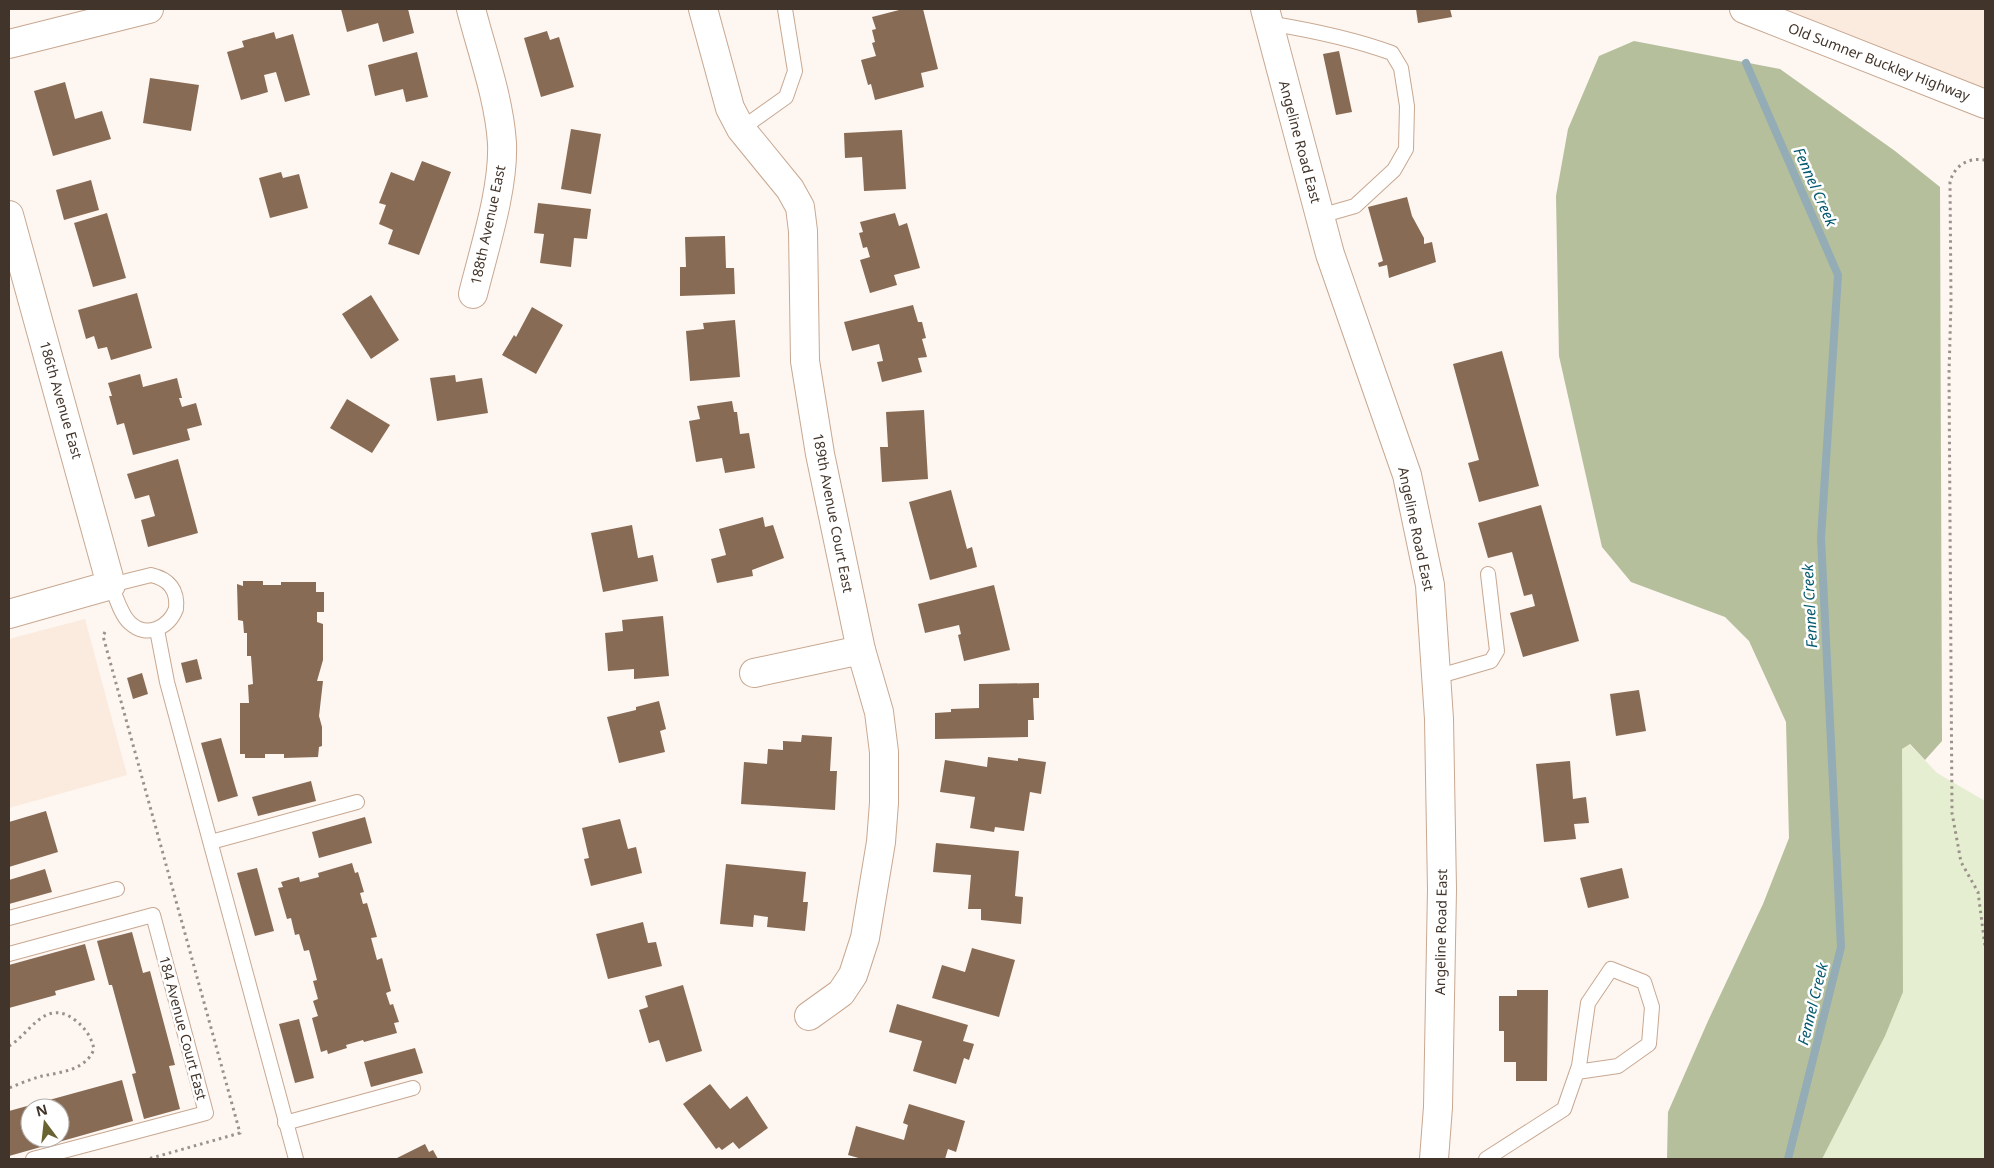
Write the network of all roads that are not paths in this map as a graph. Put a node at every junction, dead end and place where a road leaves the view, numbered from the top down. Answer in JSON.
{"nodes":[{"id":1,"x":149,"y":9,"type":"edge"},
{"id":2,"x":471,"y":9,"type":"edge"},
{"id":3,"x":703,"y":9,"type":"edge"},
{"id":4,"x":785,"y":9,"type":"edge"},
{"id":5,"x":1744,"y":9,"type":"edge"},
{"id":6,"x":1267,"y":16,"type":"edge"},
{"id":7,"x":9,"y":44,"type":"edge"},
{"id":8,"x":1985,"y":104,"type":"edge"},
{"id":9,"x":741,"y":129,"type":"junction"},
{"id":10,"x":9,"y":214,"type":"edge"},
{"id":11,"x":1320,"y":216,"type":"junction"},
{"id":12,"x":473,"y":294,"type":"dead end"},
{"id":13,"x":1488,"y":574,"type":"dead end"},
{"id":14,"x":111,"y":585,"type":"junction"},
{"id":15,"x":9,"y":614,"type":"edge"},
{"id":16,"x":157,"y":630,"type":"junction"},
{"id":17,"x":861,"y":650,"type":"junction"},
{"id":18,"x":754,"y":673,"type":"dead end"},
{"id":19,"x":1436,"y":677,"type":"junction"},
{"id":20,"x":357,"y":802,"type":"dead end"},
{"id":21,"x":211,"y":842,"type":"junction"},
{"id":22,"x":117,"y":889,"type":"dead end"},
{"id":23,"x":9,"y":918,"type":"edge"},
{"id":24,"x":9,"y":954,"type":"edge"},
{"id":25,"x":809,"y":1016,"type":"dead end"},
{"id":26,"x":1577,"y":1072,"type":"junction"},
{"id":27,"x":413,"y":1088,"type":"dead end"},
{"id":28,"x":285,"y":1123,"type":"junction"},
{"id":29,"x":33,"y":1159,"type":"edge"},
{"id":30,"x":296,"y":1159,"type":"edge"},
{"id":31,"x":1434,"y":1159,"type":"edge"},
{"id":32,"x":1486,"y":1159,"type":"edge"}],
"edges":[{"from":1,"to":7,"type":"street"},
{"from":2,"to":12,"type":"street","name":"188th Avenue East"},
{"from":3,"to":9,"type":"street","name":"189th Avenue Court East"},
{"from":4,"to":9,"type":"lane"},
{"from":5,"to":8,"type":"street","name":"Old Sumner Buckley Highway"},
{"from":6,"to":11,"type":"street","name":"Angeline Road East"},
{"from":6,"to":11,"type":"lane"},
{"from":9,"to":17,"type":"street","name":"189th Avenue Court East"},
{"from":10,"to":14,"type":"street","name":"186th Avenue East"},
{"from":11,"to":19,"type":"street","name":"Angeline Road East"},
{"from":13,"to":19,"type":"lane"},
{"from":14,"to":15,"type":"street"},
{"from":14,"to":16,"type":"lane"},
{"from":14,"to":16,"type":"lane"},
{"from":16,"to":21,"type":"lane"},
{"from":17,"to":18,"type":"street"},
{"from":17,"to":25,"type":"street","name":"189th Avenue Court East"},
{"from":19,"to":31,"type":"street","name":"Angeline Road East"},
{"from":20,"to":21,"type":"lane"},
{"from":21,"to":28,"type":"lane"},
{"from":22,"to":23,"type":"lane"},
{"from":24,"to":29,"type":"lane","name":"184 Avenue Court East"},
{"from":26,"to":26,"type":"lane"},
{"from":26,"to":32,"type":"lane"},
{"from":27,"to":28,"type":"lane"},
{"from":28,"to":30,"type":"lane"}]}
